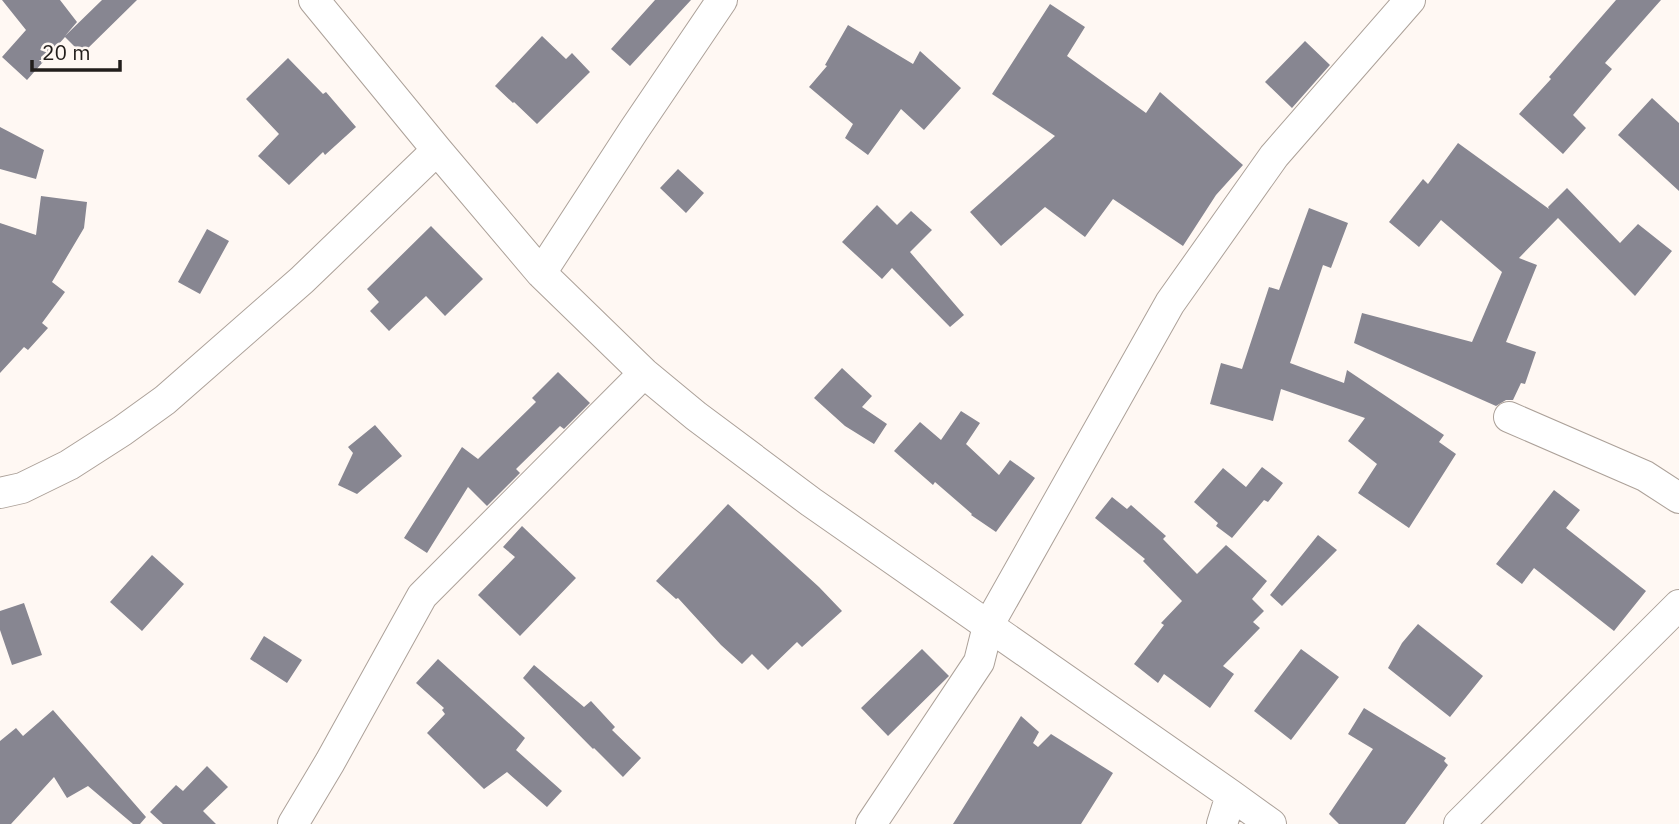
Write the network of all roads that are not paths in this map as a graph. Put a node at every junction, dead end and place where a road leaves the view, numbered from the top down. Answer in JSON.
{"nodes":[{"id":1,"x":314,"y":0,"type":"edge"},
{"id":2,"x":722,"y":0,"type":"edge"},
{"id":3,"x":1410,"y":0,"type":"edge"},
{"id":4,"x":437,"y":150,"type":"junction"},
{"id":5,"x":541,"y":273,"type":"junction"},
{"id":6,"x":644,"y":373,"type":"junction"},
{"id":7,"x":1509,"y":417,"type":"dead end"},
{"id":8,"x":0,"y":493,"type":"edge"},
{"id":9,"x":1679,"y":498,"type":"edge"},
{"id":10,"x":1679,"y":605,"type":"edge"},
{"id":11,"x":988,"y":626,"type":"junction"},
{"id":12,"x":1231,"y":795,"type":"junction"},
{"id":13,"x":293,"y":824,"type":"edge"},
{"id":14,"x":870,"y":824,"type":"edge"},
{"id":15,"x":1222,"y":824,"type":"edge"},
{"id":16,"x":1271,"y":824,"type":"edge"},
{"id":17,"x":1459,"y":824,"type":"edge"}],
"edges":[{"from":1,"to":4,"type":"street"},
{"from":2,"to":5,"type":"street"},
{"from":3,"to":11,"type":"street"},
{"from":4,"to":5,"type":"street"},
{"from":4,"to":8,"type":"street"},
{"from":5,"to":6,"type":"street"},
{"from":6,"to":11,"type":"street"},
{"from":6,"to":13,"type":"street"},
{"from":7,"to":9,"type":"street"},
{"from":10,"to":17,"type":"street"},
{"from":11,"to":12,"type":"street"},
{"from":11,"to":14,"type":"street"},
{"from":12,"to":15,"type":"street"},
{"from":12,"to":16,"type":"street"}]}
